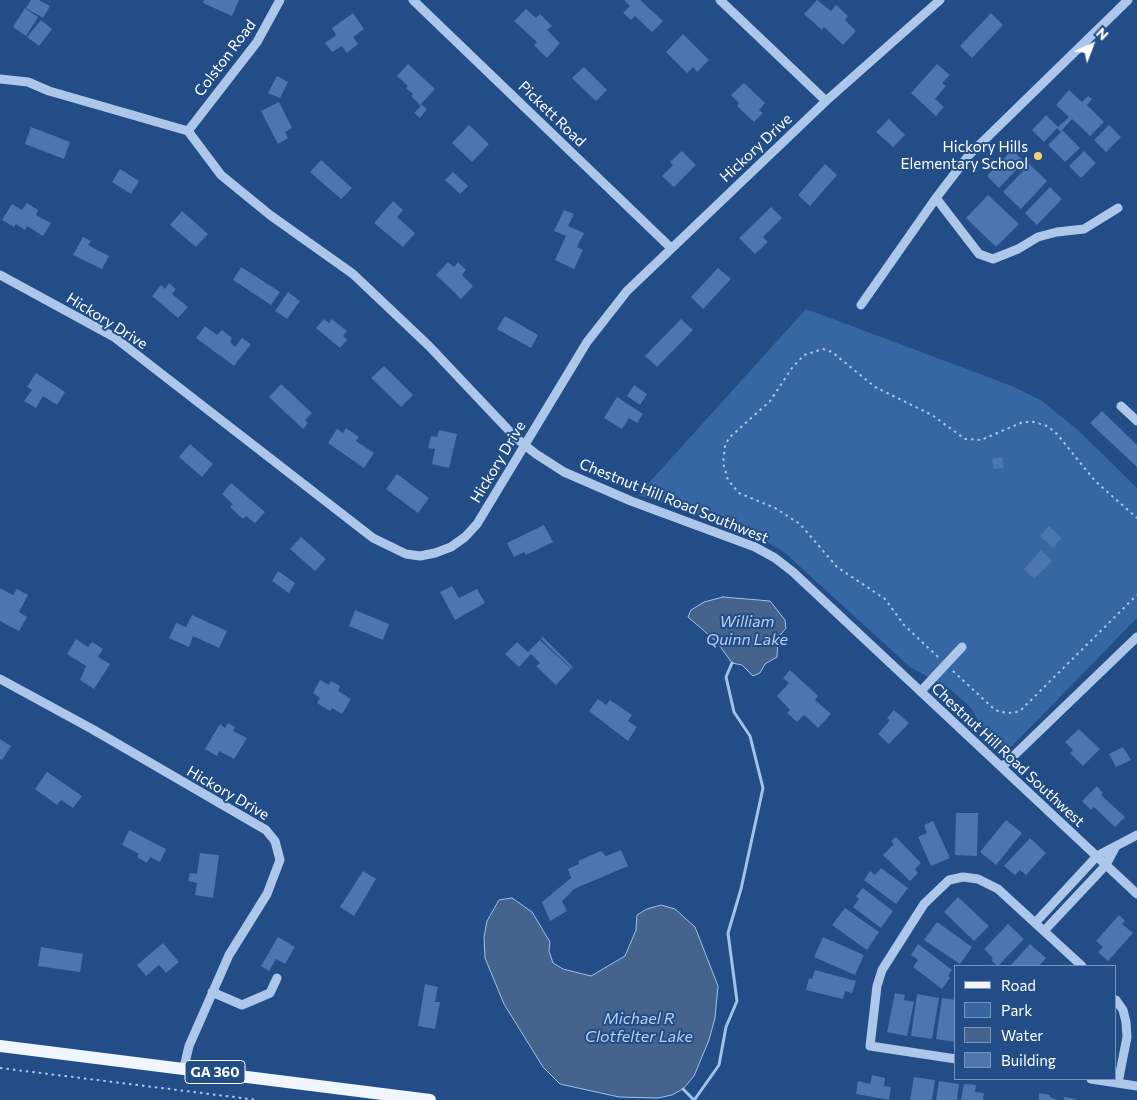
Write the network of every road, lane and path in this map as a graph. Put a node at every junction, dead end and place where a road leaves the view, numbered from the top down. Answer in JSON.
{"nodes":[{"id":1,"x":280,"y":0,"type":"edge"},
{"id":2,"x":413,"y":0,"type":"edge"},
{"id":3,"x":720,"y":0,"type":"edge"},
{"id":4,"x":940,"y":0,"type":"edge"},
{"id":5,"x":1128,"y":0,"type":"edge"},
{"id":6,"x":0,"y":79,"type":"edge"},
{"id":7,"x":826,"y":102,"type":"junction"},
{"id":8,"x":188,"y":131,"type":"junction"},
{"id":9,"x":936,"y":198,"type":"junction"},
{"id":10,"x":1118,"y":208,"type":"dead end"},
{"id":11,"x":671,"y":248,"type":"junction"},
{"id":12,"x":0,"y":274,"type":"edge"},
{"id":13,"x":862,"y":305,"type":"dead end"},
{"id":14,"x":1120,"y":406,"type":"dead end"},
{"id":15,"x":1137,"y":421,"type":"edge"},
{"id":16,"x":524,"y":445,"type":"junction"},
{"id":17,"x":1137,"y":518,"type":"edge"},
{"id":18,"x":1137,"y":595,"type":"edge"},
{"id":19,"x":1137,"y":637,"type":"edge"},
{"id":20,"x":962,"y":647,"type":"dead end"},
{"id":21,"x":941,"y":659,"type":"dead end"},
{"id":22,"x":951,"y":669,"type":"dead end"},
{"id":23,"x":0,"y":679,"type":"edge"},
{"id":24,"x":921,"y":691,"type":"junction"},
{"id":25,"x":1002,"y":767,"type":"junction"},
{"id":26,"x":1137,"y":835,"type":"edge"},
{"id":27,"x":1115,"y":848,"type":"junction"},
{"id":28,"x":1097,"y":856,"type":"junction"},
{"id":29,"x":1106,"y":865,"type":"junction"},
{"id":30,"x":1070,"y":886,"type":"junction"},
{"id":31,"x":1079,"y":894,"type":"junction"},
{"id":32,"x":1137,"y":894,"type":"edge"},
{"id":33,"x":1035,"y":923,"type":"junction"},
{"id":34,"x":1044,"y":931,"type":"junction"},
{"id":35,"x":1081,"y":965,"type":"edge"},
{"id":36,"x":277,"y":978,"type":"dead end"},
{"id":37,"x":212,"y":992,"type":"junction"},
{"id":38,"x":1117,"y":1001,"type":"edge"},
{"id":39,"x":0,"y":1046,"type":"edge"},
{"id":40,"x":954,"y":1059,"type":"edge"},
{"id":41,"x":0,"y":1068,"type":"edge"},
{"id":42,"x":184,"y":1068,"type":"junction"},
{"id":43,"x":1098,"y":1080,"type":"edge"},
{"id":44,"x":1118,"y":1083,"type":"junction"},
{"id":45,"x":1137,"y":1086,"type":"edge"},
{"id":46,"x":258,"y":1100,"type":"edge"},
{"id":47,"x":430,"y":1100,"type":"edge"}],
"edges":[{"from":1,"to":8,"type":"street","name":"Colston Road"},
{"from":2,"to":11,"type":"street","name":"Pickett Road"},
{"from":3,"to":7,"type":"street"},
{"from":4,"to":7,"type":"street","name":"Hickory Drive"},
{"from":5,"to":9,"type":"street"},
{"from":6,"to":8,"type":"street"},
{"from":7,"to":11,"type":"street","name":"Hickory Drive"},
{"from":8,"to":16,"type":"street","name":"Chestnut Hill Road Southwest"},
{"from":9,"to":10,"type":"street"},
{"from":9,"to":13,"type":"street"},
{"from":11,"to":16,"type":"street","name":"Hickory Drive"},
{"from":12,"to":16,"type":"street","name":"Hickory Drive"},
{"from":14,"to":15,"type":"street"},
{"from":16,"to":24,"type":"street","name":"Chestnut Hill Road Southwest"},
{"from":17,"to":21,"type":"path"},
{"from":18,"to":22,"type":"path"},
{"from":19,"to":25,"type":"street"},
{"from":20,"to":24,"type":"street"},
{"from":23,"to":37,"type":"street","name":"Hickory Drive"},
{"from":24,"to":25,"type":"street","name":"Chestnut Hill Road Southwest"},
{"from":25,"to":28,"type":"street","name":"Chestnut Hill Road Southwest"},
{"from":26,"to":27,"type":"street"},
{"from":27,"to":28,"type":"street"},
{"from":27,"to":29,"type":"street"},
{"from":28,"to":29,"type":"street","name":"Chestnut Hill Road Southwest"},
{"from":28,"to":30,"type":"street"},
{"from":29,"to":31,"type":"street"},
{"from":29,"to":32,"type":"street","name":"Chestnut Hill Road Southwest"},
{"from":30,"to":31,"type":"street"},
{"from":30,"to":33,"type":"street"},
{"from":31,"to":34,"type":"street"},
{"from":33,"to":34,"type":"street"},
{"from":33,"to":40,"type":"street"},
{"from":34,"to":35,"type":"street"},
{"from":36,"to":37,"type":"street"},
{"from":37,"to":42,"type":"street","name":"Hickory Drive"},
{"from":38,"to":44,"type":"street"},
{"from":39,"to":42,"type":"main road","number":"GA 360"},
{"from":41,"to":46,"type":"path"},
{"from":42,"to":47,"type":"main road","number":"GA 360"},
{"from":43,"to":44,"type":"street"},
{"from":44,"to":45,"type":"street"}]}
